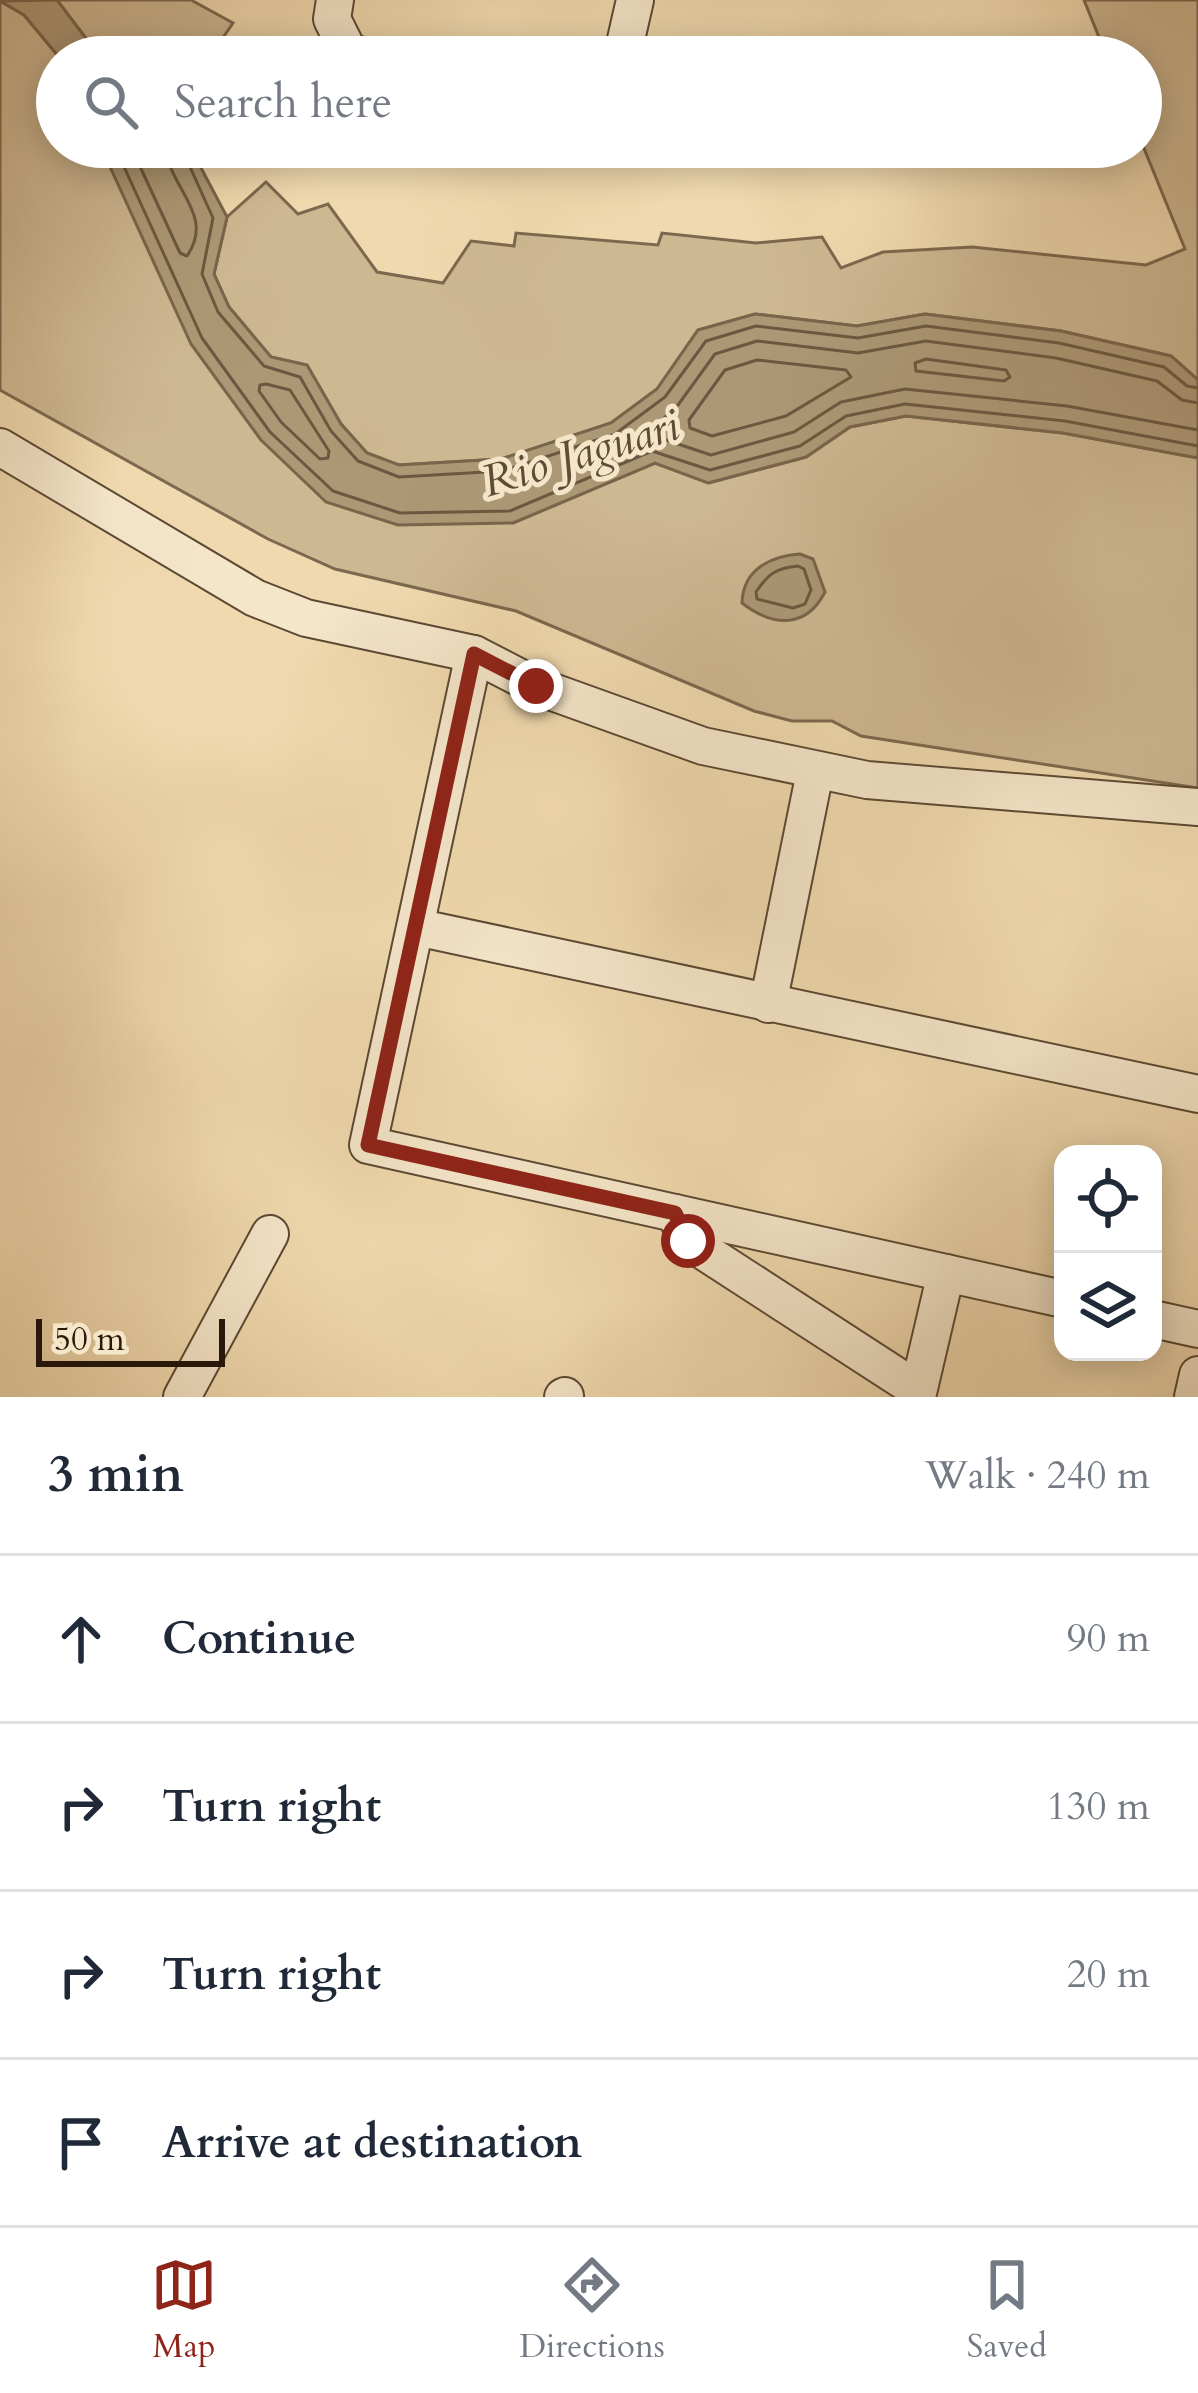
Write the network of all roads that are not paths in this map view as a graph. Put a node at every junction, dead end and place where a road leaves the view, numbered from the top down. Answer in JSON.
{"nodes":[{"id":1,"x":335,"y":0,"type":"edge"},
{"id":2,"x":635,"y":0,"type":"edge"},
{"id":3,"x":340,"y":36,"type":"edge"},
{"id":4,"x":627,"y":36,"type":"edge"},
{"id":5,"x":0,"y":447,"type":"edge"},
{"id":6,"x":474,"y":654,"type":"junction"},
{"id":7,"x":814,"y":772,"type":"junction"},
{"id":8,"x":1198,"y":807,"type":"edge"},
{"id":9,"x":416,"y":927,"type":"junction"},
{"id":10,"x":768,"y":1004,"type":"junction"},
{"id":11,"x":1198,"y":1094,"type":"edge"},
{"id":12,"x":675,"y":1213,"type":"junction"},
{"id":13,"x":270,"y":1234,"type":"dead end"},
{"id":14,"x":946,"y":1274,"type":"junction"},
{"id":15,"x":1054,"y":1297,"type":"edge"},
{"id":16,"x":1162,"y":1321,"type":"edge"},
{"id":17,"x":1198,"y":1329,"type":"edge"},
{"id":18,"x":1198,"y":1375,"type":"edge"},
{"id":19,"x":918,"y":1394,"type":"edge"},
{"id":20,"x":182,"y":1397,"type":"edge"},
{"id":21,"x":1193,"y":1397,"type":"edge"}],
"edges":[{"from":1,"to":3,"type":"street"},
{"from":2,"to":4,"type":"street"},
{"from":5,"to":6,"type":"street"},
{"from":6,"to":7,"type":"street"},
{"from":6,"to":9,"type":"street"},
{"from":7,"to":8,"type":"street"},
{"from":7,"to":10,"type":"street"},
{"from":9,"to":10,"type":"street"},
{"from":9,"to":12,"type":"street"},
{"from":10,"to":11,"type":"street"},
{"from":12,"to":14,"type":"street"},
{"from":12,"to":19,"type":"street"},
{"from":13,"to":20,"type":"street"},
{"from":14,"to":15,"type":"street"},
{"from":14,"to":19,"type":"street"},
{"from":16,"to":17,"type":"street"},
{"from":18,"to":21,"type":"street"}]}
